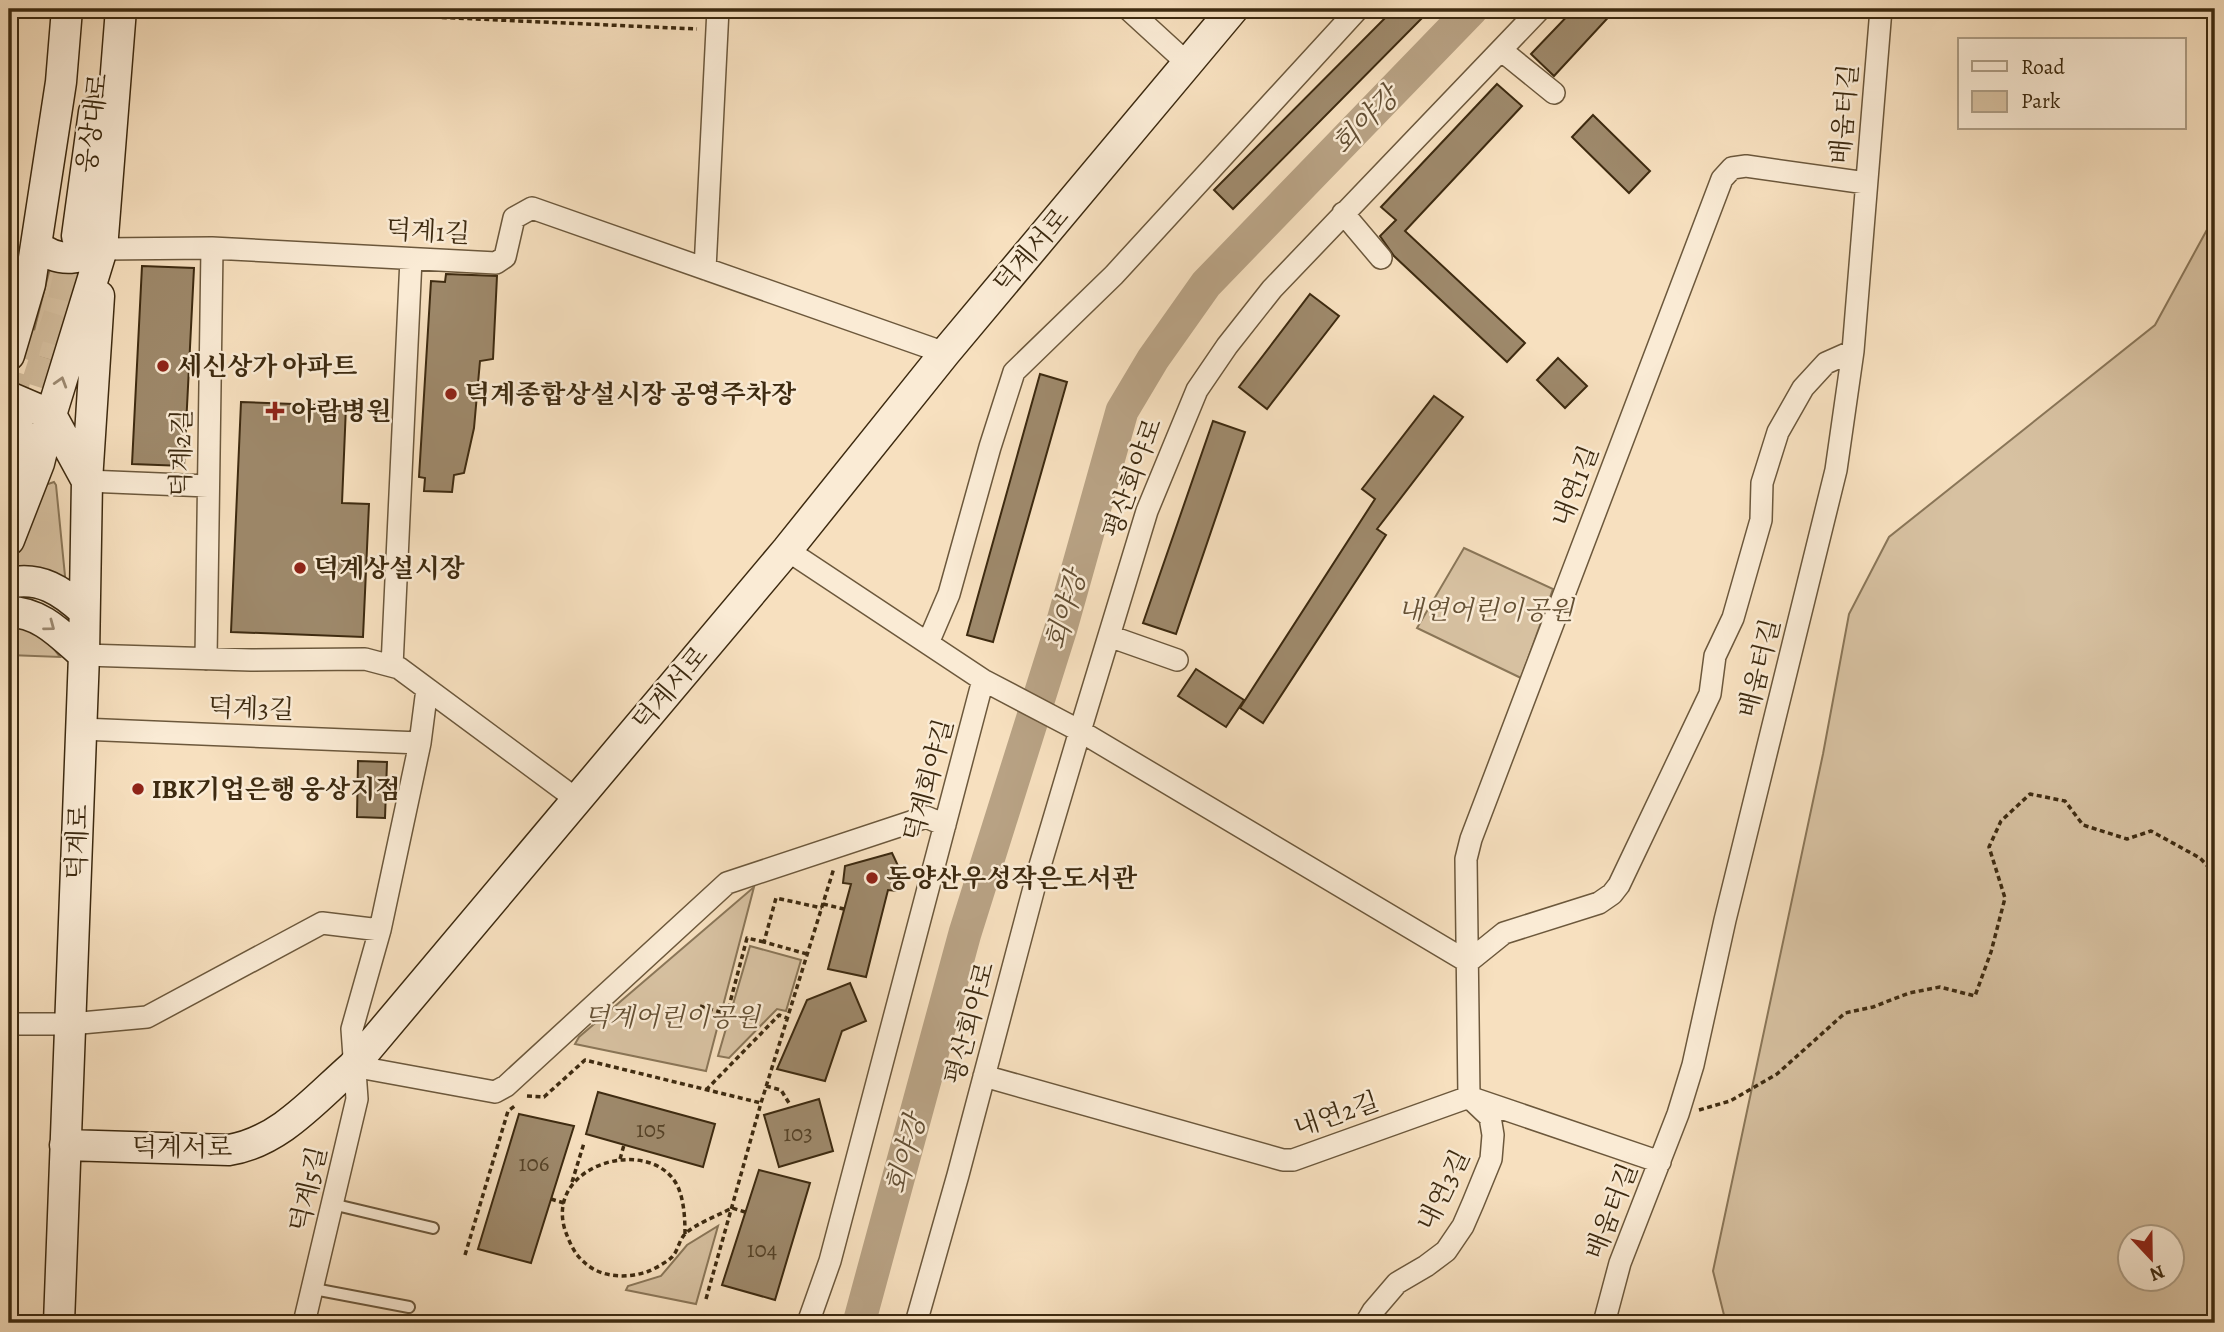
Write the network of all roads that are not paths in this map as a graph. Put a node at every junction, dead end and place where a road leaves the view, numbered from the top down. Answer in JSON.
{"nodes":[{"id":1,"x":66,"y":9,"type":"edge"},
{"id":2,"x":84,"y":9,"type":"edge"},
{"id":3,"x":105,"y":9,"type":"edge"},
{"id":4,"x":121,"y":9,"type":"edge"},
{"id":5,"x":1128,"y":9,"type":"edge"},
{"id":6,"x":1233,"y":9,"type":"edge"},
{"id":7,"x":1358,"y":9,"type":"edge"},
{"id":8,"x":1540,"y":9,"type":"edge"},
{"id":9,"x":1881,"y":9,"type":"edge"},
{"id":10,"x":717,"y":19,"type":"edge"},
{"id":11,"x":1501,"y":50,"type":"junction"},
{"id":12,"x":1187,"y":63,"type":"junction"},
{"id":13,"x":1554,"y":93,"type":"dead end"},
{"id":14,"x":1866,"y":183,"type":"junction"},
{"id":15,"x":1343,"y":213,"type":"junction"},
{"id":16,"x":74,"y":240,"type":"junction"},
{"id":17,"x":212,"y":248,"type":"junction"},
{"id":18,"x":411,"y":258,"type":"junction"},
{"id":19,"x":1381,"y":258,"type":"dead end"},
{"id":20,"x":705,"y":269,"type":"junction"},
{"id":21,"x":20,"y":293,"type":"edge"},
{"id":22,"x":1853,"y":351,"type":"junction"},
{"id":23,"x":945,"y":353,"type":"junction"},
{"id":24,"x":9,"y":355,"type":"edge"},
{"id":25,"x":9,"y":397,"type":"edge"},
{"id":26,"x":51,"y":415,"type":"junction"},
{"id":27,"x":9,"y":429,"type":"edge"},
{"id":28,"x":20,"y":462,"type":"edge"},
{"id":29,"x":87,"y":481,"type":"junction"},
{"id":30,"x":208,"y":486,"type":"junction"},
{"id":31,"x":9,"y":540,"type":"edge"},
{"id":32,"x":787,"y":550,"type":"junction"},
{"id":33,"x":9,"y":583,"type":"edge"},
{"id":34,"x":84,"y":611,"type":"junction"},
{"id":35,"x":9,"y":612,"type":"edge"},
{"id":36,"x":1109,"y":636,"type":"junction"},
{"id":37,"x":928,"y":643,"type":"junction"},
{"id":38,"x":83,"y":655,"type":"junction"},
{"id":39,"x":206,"y":659,"type":"junction"},
{"id":40,"x":1177,"y":660,"type":"dead end"},
{"id":41,"x":392,"y":666,"type":"junction"},
{"id":42,"x":992,"y":685,"type":"junction"},
{"id":43,"x":427,"y":689,"type":"junction"},
{"id":44,"x":81,"y":729,"type":"junction"},
{"id":45,"x":1080,"y":731,"type":"junction"},
{"id":46,"x":420,"y":743,"type":"junction"},
{"id":47,"x":576,"y":799,"type":"junction"},
{"id":48,"x":945,"y":825,"type":"junction"},
{"id":49,"x":380,"y":930,"type":"junction"},
{"id":50,"x":1468,"y":962,"type":"junction"},
{"id":51,"x":9,"y":1024,"type":"edge"},
{"id":52,"x":70,"y":1024,"type":"junction"},
{"id":53,"x":353,"y":1066,"type":"junction"},
{"id":54,"x":984,"y":1076,"type":"junction"},
{"id":55,"x":1469,"y":1097,"type":"junction"},
{"id":56,"x":65,"y":1145,"type":"junction"},
{"id":57,"x":1660,"y":1162,"type":"junction"},
{"id":58,"x":332,"y":1204,"type":"junction"},
{"id":59,"x":433,"y":1228,"type":"dead end"},
{"id":60,"x":314,"y":1289,"type":"junction"},
{"id":61,"x":409,"y":1307,"type":"dead end"},
{"id":62,"x":60,"y":1323,"type":"edge"},
{"id":63,"x":304,"y":1323,"type":"edge"},
{"id":64,"x":808,"y":1323,"type":"edge"},
{"id":65,"x":916,"y":1323,"type":"edge"},
{"id":66,"x":1366,"y":1323,"type":"edge"},
{"id":67,"x":1604,"y":1323,"type":"edge"}],
"edges":[{"from":1,"to":16,"type":"street"},
{"from":2,"to":16,"type":"street","name":"웅상대로"},
{"from":3,"to":16,"type":"street","name":"웅상대로"},
{"from":4,"to":16,"type":"street"},
{"from":5,"to":12,"type":"street"},
{"from":6,"to":12,"type":"street","name":"덕계서로"},
{"from":7,"to":37,"type":"street"},
{"from":8,"to":11,"type":"street","name":"평산회야로"},
{"from":9,"to":14,"type":"street","name":"배움터길"},
{"from":10,"to":20,"type":"street"},
{"from":11,"to":13,"type":"street"},
{"from":11,"to":15,"type":"street","name":"평산회야로"},
{"from":12,"to":23,"type":"street","name":"덕계서로"},
{"from":14,"to":22,"type":"street","name":"배움터길"},
{"from":14,"to":50,"type":"street","name":"내연1길"},
{"from":15,"to":19,"type":"street"},
{"from":15,"to":36,"type":"street","name":"평산회야로"},
{"from":16,"to":17,"type":"street","name":"덕계1길"},
{"from":16,"to":21,"type":"street"},
{"from":26,"to":16,"type":"street","one_way":true},
{"from":16,"to":29,"type":"street"},
{"from":17,"to":18,"type":"street","name":"덕계1길"},
{"from":17,"to":30,"type":"street","name":"덕계2길"},
{"from":18,"to":20,"type":"street","name":"덕계1길"},
{"from":18,"to":41,"type":"street"},
{"from":20,"to":23,"type":"street","name":"덕계1길"},
{"from":21,"to":24,"type":"street"},
{"from":22,"to":50,"type":"street"},
{"from":22,"to":57,"type":"street","name":"배움터길"},
{"from":23,"to":32,"type":"street","name":"덕계서로"},
{"from":25,"to":26,"type":"street"},
{"from":26,"to":28,"type":"street"},
{"from":26,"to":29,"type":"street","name":"덕계로"},
{"from":27,"to":28,"type":"street"},
{"from":28,"to":31,"type":"street"},
{"from":29,"to":30,"type":"street"},
{"from":29,"to":34,"type":"street","name":"덕계로"},
{"from":30,"to":39,"type":"street","name":"덕계2길"},
{"from":32,"to":37,"type":"street"},
{"from":32,"to":47,"type":"street","name":"덕계서로"},
{"from":33,"to":34,"type":"street"},
{"from":34,"to":38,"type":"street","name":"덕계로"},
{"from":35,"to":38,"type":"street","one_way":true},
{"from":36,"to":40,"type":"street"},
{"from":36,"to":45,"type":"street","name":"평산회야로"},
{"from":37,"to":42,"type":"street"},
{"from":38,"to":39,"type":"street"},
{"from":38,"to":44,"type":"street","name":"덕계로"},
{"from":39,"to":41,"type":"street"},
{"from":41,"to":43,"type":"street"},
{"from":42,"to":45,"type":"street"},
{"from":42,"to":48,"type":"street","name":"덕계회야길"},
{"from":43,"to":46,"type":"street"},
{"from":43,"to":47,"type":"street"},
{"from":44,"to":46,"type":"street","name":"덕계3길"},
{"from":44,"to":52,"type":"street","name":"덕계로"},
{"from":45,"to":50,"type":"street"},
{"from":45,"to":54,"type":"street","name":"평산회야로"},
{"from":46,"to":49,"type":"street"},
{"from":47,"to":53,"type":"street","name":"덕계서로"},
{"from":48,"to":53,"type":"street"},
{"from":48,"to":64,"type":"street","name":"덕계회야길"},
{"from":49,"to":52,"type":"street"},
{"from":49,"to":53,"type":"street"},
{"from":50,"to":55,"type":"street","name":"내연1길"},
{"from":51,"to":52,"type":"street"},
{"from":52,"to":56,"type":"street","name":"덕계로"},
{"from":53,"to":56,"type":"street","name":"덕계서로"},
{"from":53,"to":58,"type":"street","name":"덕계5길"},
{"from":54,"to":55,"type":"street","name":"내연2길"},
{"from":54,"to":65,"type":"street","name":"평산회야로"},
{"from":55,"to":57,"type":"street"},
{"from":55,"to":66,"type":"street","name":"내연3길"},
{"from":56,"to":62,"type":"street","name":"덕계로"},
{"from":57,"to":67,"type":"street","name":"배움터길"},
{"from":58,"to":59,"type":"lane"},
{"from":58,"to":60,"type":"street","name":"덕계5길"},
{"from":60,"to":61,"type":"lane"},
{"from":60,"to":63,"type":"street","name":"덕계5길"}]}
